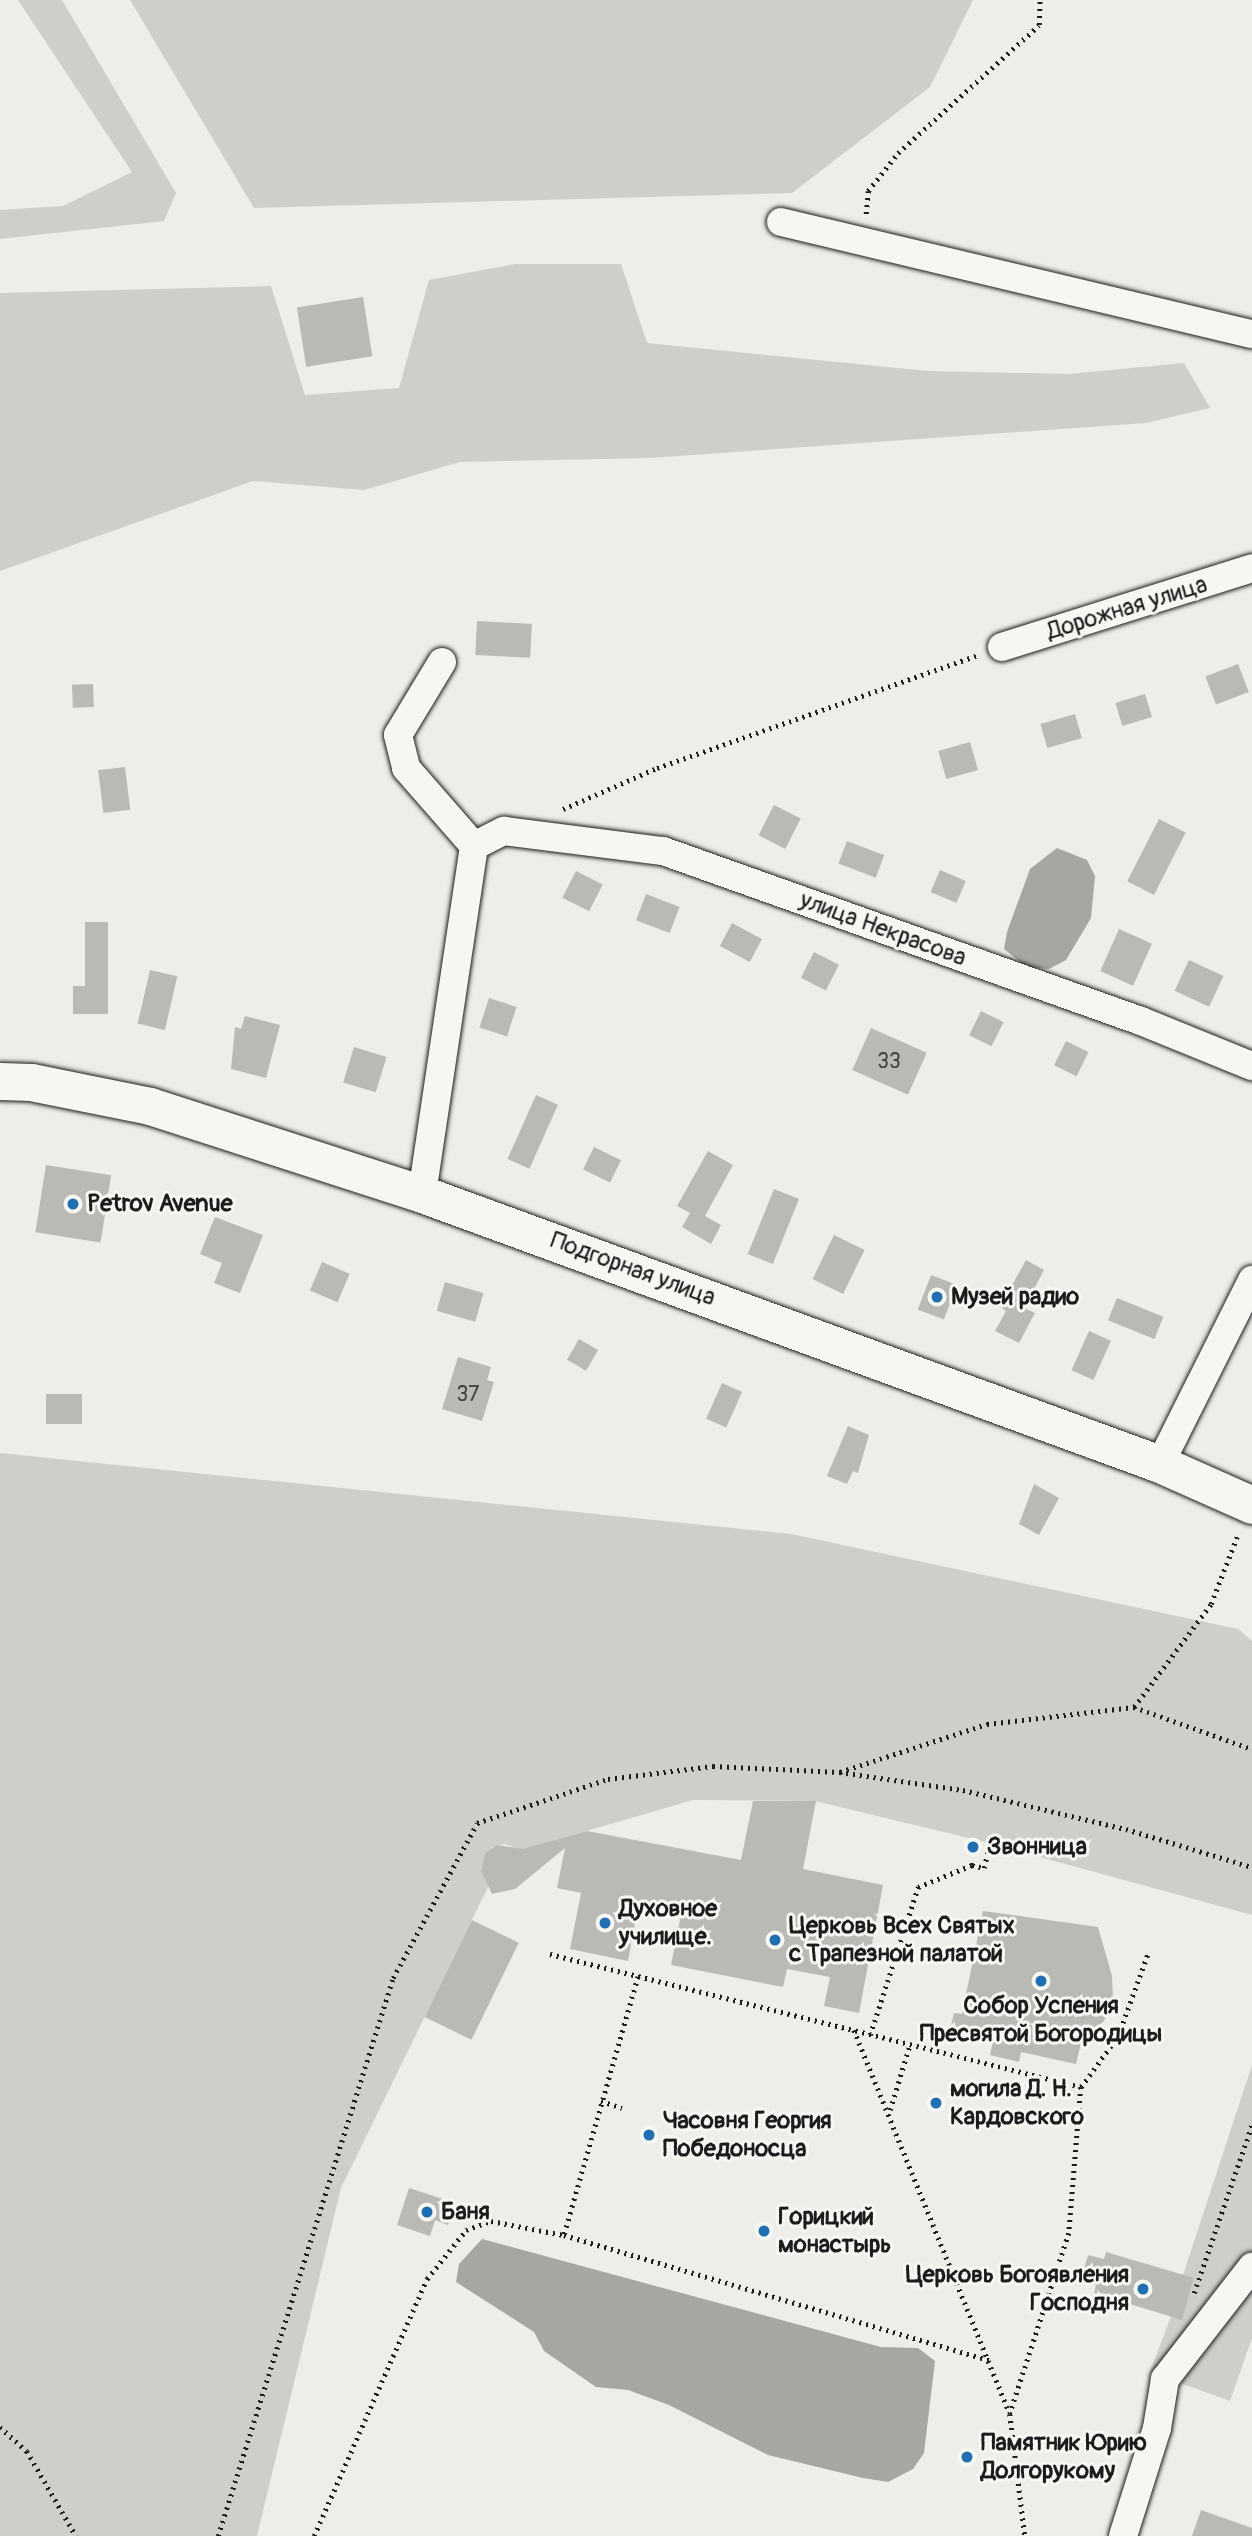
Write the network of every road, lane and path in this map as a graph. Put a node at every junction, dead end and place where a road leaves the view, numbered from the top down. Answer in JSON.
{"nodes":[{"id":1,"x":1040,"y":0,"type":"edge"},
{"id":2,"x":781,"y":222,"type":"dead end"},
{"id":3,"x":895,"y":249,"type":"junction"},
{"id":4,"x":1252,"y":334,"type":"edge"},
{"id":5,"x":1252,"y":568,"type":"edge"},
{"id":6,"x":1002,"y":647,"type":"joint"},
{"id":7,"x":442,"y":662,"type":"dead end"},
{"id":8,"x":555,"y":812,"type":"dead end"},
{"id":9,"x":474,"y":846,"type":"junction"},
{"id":10,"x":1252,"y":1066,"type":"edge"},
{"id":11,"x":0,"y":1081,"type":"edge"},
{"id":12,"x":422,"y":1194,"type":"junction"},
{"id":13,"x":1252,"y":1280,"type":"edge"},
{"id":14,"x":1160,"y":1464,"type":"junction"},
{"id":15,"x":1251,"y":1504,"type":"edge"},
{"id":16,"x":1134,"y":1707,"type":"junction"},
{"id":17,"x":1252,"y":1749,"type":"edge"},
{"id":18,"x":839,"y":1772,"type":"junction"},
{"id":19,"x":988,"y":1852,"type":"dead end"},
{"id":20,"x":1252,"y":1867,"type":"edge"},
{"id":21,"x":1148,"y":1953,"type":"dead end"},
{"id":22,"x":550,"y":1955,"type":"dead end"},
{"id":23,"x":638,"y":1976,"type":"junction"},
{"id":24,"x":854,"y":2030,"type":"junction"},
{"id":25,"x":870,"y":2035,"type":"junction"},
{"id":26,"x":910,"y":2044,"type":"junction"},
{"id":27,"x":1082,"y":2087,"type":"junction"},
{"id":28,"x":601,"y":2101,"type":"junction"},
{"id":29,"x":622,"y":2108,"type":"dead end"},
{"id":30,"x":890,"y":2110,"type":"junction"},
{"id":31,"x":1252,"y":2125,"type":"edge"},
{"id":32,"x":564,"y":2235,"type":"junction"},
{"id":33,"x":1252,"y":2267,"type":"edge"},
{"id":34,"x":1191,"y":2303,"type":"dead end"},
{"id":35,"x":989,"y":2360,"type":"junction"},
{"id":36,"x":1010,"y":2414,"type":"junction"},
{"id":37,"x":0,"y":2427,"type":"edge"},
{"id":38,"x":76,"y":2536,"type":"edge"},
{"id":39,"x":218,"y":2536,"type":"edge"},
{"id":40,"x":314,"y":2536,"type":"edge"},
{"id":41,"x":1025,"y":2536,"type":"edge"},
{"id":42,"x":1123,"y":2536,"type":"edge"}],
"edges":[{"from":1,"to":3,"type":"path"},
{"from":2,"to":3,"type":"street"},
{"from":3,"to":4,"type":"street"},
{"from":5,"to":6,"type":"street","name":"Дорожная улица"},
{"from":6,"to":8,"type":"path"},
{"from":7,"to":9,"type":"street"},
{"from":9,"to":10,"type":"street","name":"улица Некрасова"},
{"from":9,"to":12,"type":"street"},
{"from":11,"to":12,"type":"main road","name":"Подгорная улица"},
{"from":12,"to":14,"type":"main road","name":"Подгорная улица"},
{"from":13,"to":14,"type":"street"},
{"from":14,"to":15,"type":"main road","name":"Подгорная улица"},
{"from":15,"to":16,"type":"path"},
{"from":16,"to":17,"type":"path"},
{"from":16,"to":18,"type":"path"},
{"from":18,"to":20,"type":"path"},
{"from":18,"to":39,"type":"path"},
{"from":19,"to":25,"type":"path"},
{"from":21,"to":27,"type":"path"},
{"from":22,"to":23,"type":"path"},
{"from":23,"to":24,"type":"path"},
{"from":23,"to":28,"type":"path"},
{"from":24,"to":25,"type":"path"},
{"from":24,"to":30,"type":"path"},
{"from":25,"to":26,"type":"path"},
{"from":26,"to":27,"type":"path"},
{"from":26,"to":30,"type":"path"},
{"from":27,"to":36,"type":"path"},
{"from":28,"to":29,"type":"path"},
{"from":28,"to":32,"type":"path"},
{"from":30,"to":35,"type":"path"},
{"from":31,"to":34,"type":"path"},
{"from":32,"to":35,"type":"path"},
{"from":32,"to":40,"type":"path"},
{"from":33,"to":42,"type":"street"},
{"from":35,"to":36,"type":"path"},
{"from":36,"to":41,"type":"path"},
{"from":37,"to":38,"type":"path"}]}
